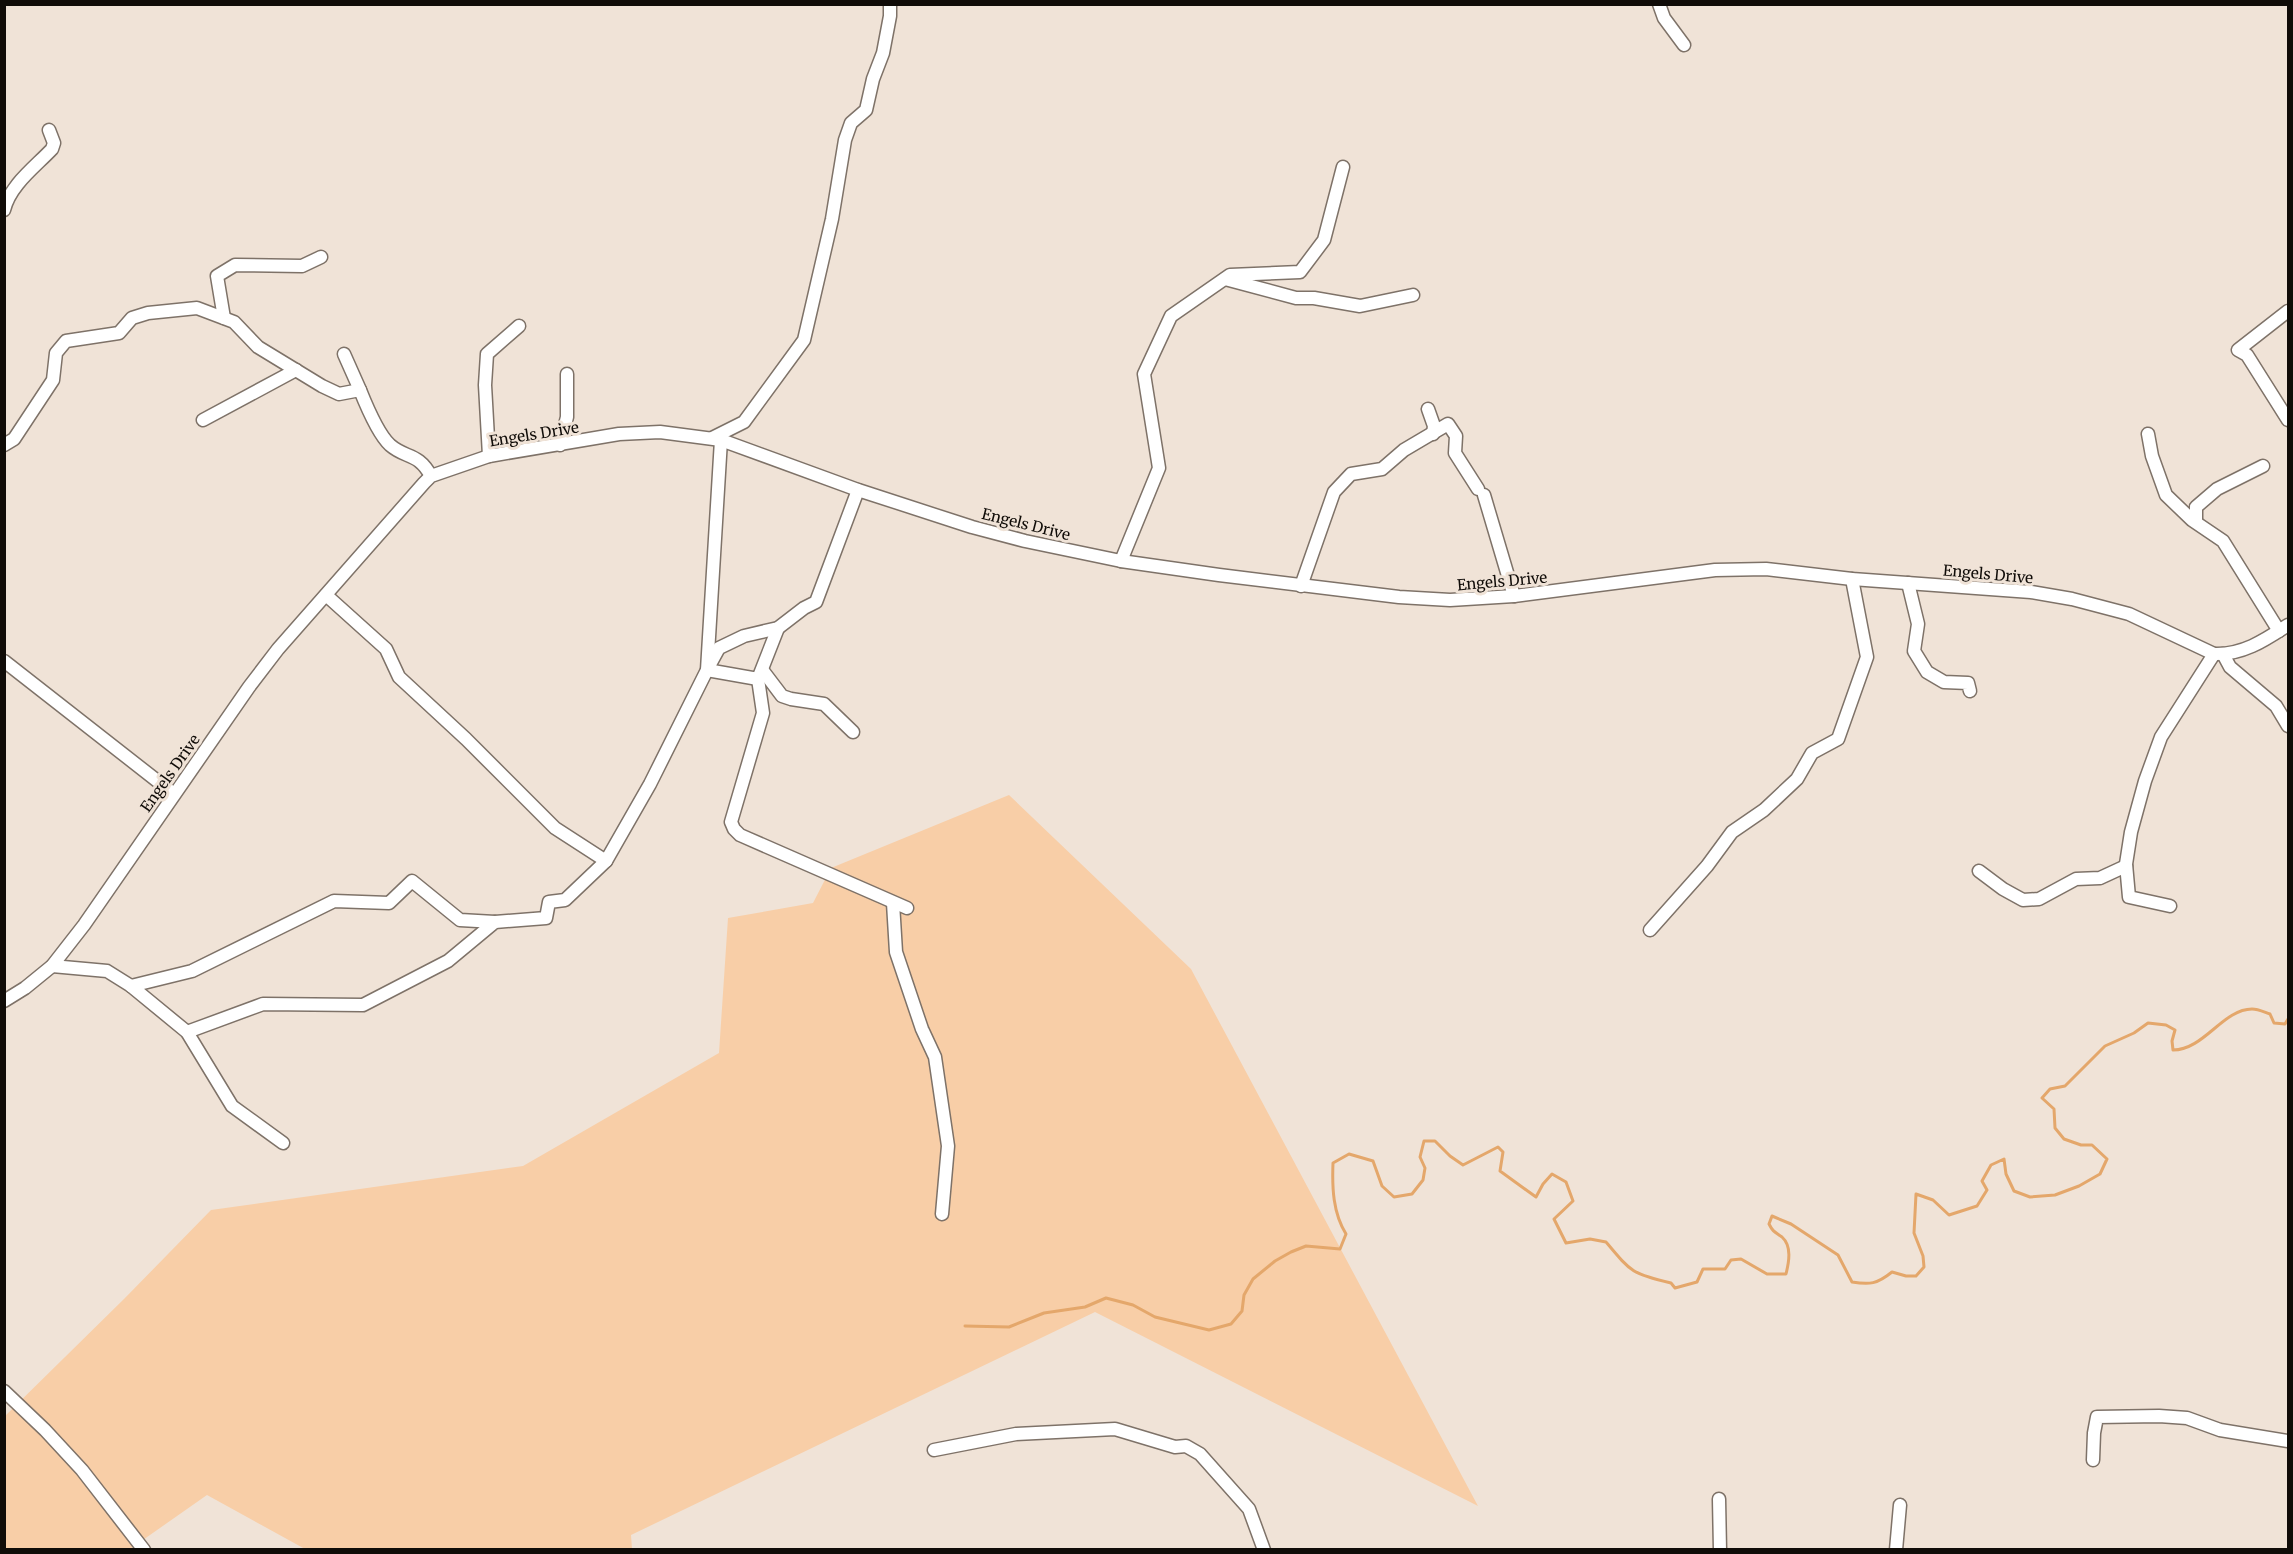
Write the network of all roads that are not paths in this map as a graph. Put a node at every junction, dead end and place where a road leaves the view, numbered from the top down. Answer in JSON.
{"nodes":[{"id":1,"x":890,"y":4,"type":"edge"},
{"id":2,"x":1659,"y":4,"type":"edge"},
{"id":3,"x":1684,"y":45,"type":"dead end"},
{"id":4,"x":49,"y":130,"type":"dead end"},
{"id":5,"x":1343,"y":167,"type":"dead end"},
{"id":6,"x":4,"y":210,"type":"edge"},
{"id":7,"x":321,"y":256,"type":"dead end"},
{"id":8,"x":1224,"y":279,"type":"junction"},
{"id":9,"x":1413,"y":295,"type":"dead end"},
{"id":10,"x":2289,"y":311,"type":"edge"},
{"id":11,"x":224,"y":318,"type":"junction"},
{"id":12,"x":519,"y":326,"type":"dead end"},
{"id":13,"x":344,"y":354,"type":"dead end"},
{"id":14,"x":296,"y":370,"type":"junction"},
{"id":15,"x":567,"y":374,"type":"dead end"},
{"id":16,"x":360,"y":390,"type":"junction"},
{"id":17,"x":1428,"y":409,"type":"dead end"},
{"id":18,"x":202,"y":420,"type":"dead end"},
{"id":19,"x":2289,"y":420,"type":"edge"},
{"id":20,"x":1433,"y":434,"type":"junction"},
{"id":21,"x":2148,"y":435,"type":"dead end"},
{"id":22,"x":716,"y":439,"type":"junction"},
{"id":23,"x":4,"y":445,"type":"edge"},
{"id":24,"x":560,"y":446,"type":"junction"},
{"id":25,"x":489,"y":456,"type":"junction"},
{"id":26,"x":2263,"y":466,"type":"dead end"},
{"id":27,"x":431,"y":476,"type":"junction"},
{"id":28,"x":858,"y":490,"type":"junction"},
{"id":29,"x":2196,"y":522,"type":"junction"},
{"id":30,"x":1121,"y":561,"type":"junction"},
{"id":31,"x":1852,"y":579,"type":"junction"},
{"id":32,"x":1908,"y":583,"type":"junction"},
{"id":33,"x":1301,"y":586,"type":"junction"},
{"id":34,"x":326,"y":595,"type":"junction"},
{"id":35,"x":1514,"y":596,"type":"junction"},
{"id":36,"x":778,"y":628,"type":"junction"},
{"id":37,"x":2284,"y":628,"type":"edge"},
{"id":38,"x":2218,"y":654,"type":"junction"},
{"id":39,"x":4,"y":661,"type":"edge"},
{"id":40,"x":707,"y":670,"type":"junction"},
{"id":41,"x":761,"y":675,"type":"junction"},
{"id":42,"x":1970,"y":691,"type":"dead end"},
{"id":43,"x":2289,"y":726,"type":"edge"},
{"id":44,"x":854,"y":732,"type":"dead end"},
{"id":45,"x":174,"y":794,"type":"junction"},
{"id":46,"x":606,"y":861,"type":"junction"},
{"id":47,"x":2126,"y":866,"type":"junction"},
{"id":48,"x":1979,"y":871,"type":"dead end"},
{"id":49,"x":893,"y":903,"type":"junction"},
{"id":50,"x":2170,"y":906,"type":"dead end"},
{"id":51,"x":907,"y":908,"type":"dead end"},
{"id":52,"x":495,"y":922,"type":"junction"},
{"id":53,"x":1650,"y":930,"type":"dead end"},
{"id":54,"x":52,"y":966,"type":"junction"},
{"id":55,"x":131,"y":986,"type":"junction"},
{"id":56,"x":4,"y":1001,"type":"edge"},
{"id":57,"x":187,"y":1032,"type":"junction"},
{"id":58,"x":284,"y":1143,"type":"dead end"},
{"id":59,"x":942,"y":1214,"type":"dead end"},
{"id":60,"x":4,"y":1391,"type":"edge"},
{"id":61,"x":2289,"y":1441,"type":"edge"},
{"id":62,"x":934,"y":1450,"type":"dead end"},
{"id":63,"x":2093,"y":1460,"type":"dead end"},
{"id":64,"x":1719,"y":1499,"type":"dead end"},
{"id":65,"x":1900,"y":1505,"type":"dead end"},
{"id":66,"x":144,"y":1550,"type":"edge"},
{"id":67,"x":1264,"y":1550,"type":"edge"},
{"id":68,"x":1720,"y":1550,"type":"edge"},
{"id":69,"x":1896,"y":1550,"type":"edge"}],
"edges":[{"from":1,"to":22,"type":"street"},
{"from":2,"to":3,"type":"street"},
{"from":4,"to":6,"type":"street"},
{"from":5,"to":8,"type":"street"},
{"from":7,"to":11,"type":"street"},
{"from":8,"to":9,"type":"street"},
{"from":8,"to":30,"type":"street"},
{"from":10,"to":19,"type":"street"},
{"from":11,"to":14,"type":"street"},
{"from":11,"to":23,"type":"street"},
{"from":12,"to":25,"type":"street"},
{"from":13,"to":16,"type":"street"},
{"from":14,"to":16,"type":"street"},
{"from":14,"to":18,"type":"street"},
{"from":15,"to":24,"type":"street"},
{"from":16,"to":27,"type":"street"},
{"from":17,"to":20,"type":"street"},
{"from":20,"to":33,"type":"street"},
{"from":20,"to":35,"type":"street"},
{"from":21,"to":29,"type":"street"},
{"from":22,"to":24,"type":"street","name":"Engels Drive"},
{"from":22,"to":28,"type":"street","name":"Engels Drive"},
{"from":22,"to":40,"type":"street"},
{"from":24,"to":25,"type":"street","name":"Engels Drive"},
{"from":25,"to":27,"type":"street","name":"Engels Drive"},
{"from":26,"to":29,"type":"street"},
{"from":27,"to":34,"type":"street","name":"Engels Drive"},
{"from":28,"to":30,"type":"street","name":"Engels Drive"},
{"from":28,"to":36,"type":"street"},
{"from":29,"to":37,"type":"street"},
{"from":30,"to":33,"type":"street","name":"Engels Drive"},
{"from":31,"to":32,"type":"street","name":"Engels Drive"},
{"from":31,"to":35,"type":"street","name":"Engels Drive"},
{"from":31,"to":53,"type":"street"},
{"from":32,"to":38,"type":"street","name":"Engels Drive"},
{"from":32,"to":42,"type":"street"},
{"from":33,"to":35,"type":"street","name":"Engels Drive"},
{"from":34,"to":45,"type":"street","name":"Engels Drive"},
{"from":34,"to":46,"type":"street"},
{"from":36,"to":40,"type":"street"},
{"from":36,"to":41,"type":"street"},
{"from":37,"to":38,"type":"street"},
{"from":38,"to":43,"type":"street"},
{"from":38,"to":47,"type":"street"},
{"from":39,"to":45,"type":"street"},
{"from":40,"to":41,"type":"street"},
{"from":40,"to":46,"type":"street"},
{"from":41,"to":44,"type":"street"},
{"from":41,"to":49,"type":"street"},
{"from":45,"to":54,"type":"street","name":"Engels Drive"},
{"from":46,"to":52,"type":"street"},
{"from":47,"to":48,"type":"street"},
{"from":47,"to":50,"type":"street"},
{"from":49,"to":51,"type":"street"},
{"from":49,"to":59,"type":"street"},
{"from":52,"to":55,"type":"street"},
{"from":52,"to":57,"type":"street"},
{"from":54,"to":55,"type":"street"},
{"from":54,"to":56,"type":"street","name":"Engels Drive"},
{"from":55,"to":57,"type":"street"},
{"from":57,"to":58,"type":"street"},
{"from":60,"to":66,"type":"street"},
{"from":61,"to":63,"type":"street"},
{"from":62,"to":67,"type":"street"},
{"from":64,"to":68,"type":"street"},
{"from":65,"to":69,"type":"street"}]}
